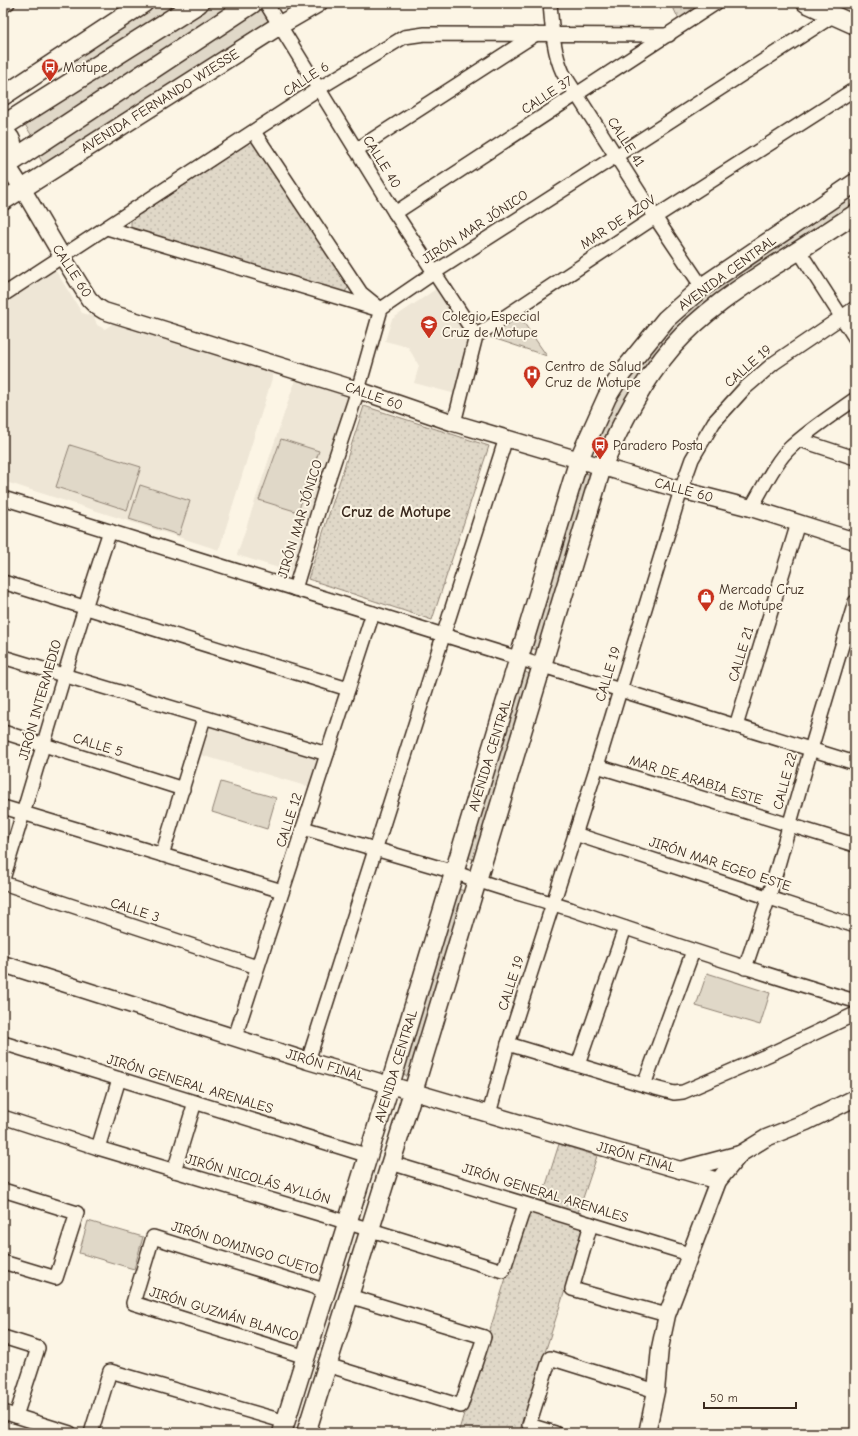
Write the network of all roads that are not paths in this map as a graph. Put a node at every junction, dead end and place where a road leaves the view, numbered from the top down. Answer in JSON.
{"nodes":[{"id":1,"x":8,"y":3,"type":"edge"},
{"id":2,"x":144,"y":3,"type":"edge"},
{"id":3,"x":252,"y":3,"type":"edge"},
{"id":4,"x":266,"y":3,"type":"edge"},
{"id":5,"x":318,"y":3,"type":"edge"},
{"id":6,"x":550,"y":3,"type":"edge"},
{"id":7,"x":716,"y":3,"type":"edge"},
{"id":8,"x":806,"y":3,"type":"edge"},
{"id":9,"x":190,"y":5,"type":"edge"},
{"id":10,"x":3,"y":6,"type":"edge"},
{"id":11,"x":834,"y":15,"type":"junction"},
{"id":12,"x":280,"y":25,"type":"junction"},
{"id":13,"x":855,"y":25,"type":"edge"},
{"id":14,"x":536,"y":34,"type":"junction"},
{"id":15,"x":553,"y":34,"type":"junction"},
{"id":16,"x":669,"y":35,"type":"junction"},
{"id":17,"x":318,"y":89,"type":"junction"},
{"id":18,"x":855,"y":89,"type":"edge"},
{"id":19,"x":577,"y":95,"type":"junction"},
{"id":20,"x":3,"y":96,"type":"edge"},
{"id":21,"x":3,"y":127,"type":"edge"},
{"id":22,"x":254,"y":132,"type":"junction"},
{"id":23,"x":356,"y":150,"type":"junction"},
{"id":24,"x":616,"y":156,"type":"junction"},
{"id":25,"x":4,"y":164,"type":"edge"},
{"id":26,"x":855,"y":183,"type":"edge"},
{"id":27,"x":22,"y":188,"type":"junction"},
{"id":28,"x":3,"y":201,"type":"edge"},
{"id":29,"x":395,"y":213,"type":"junction"},
{"id":30,"x":855,"y":214,"type":"edge"},
{"id":31,"x":655,"y":217,"type":"junction"},
{"id":32,"x":107,"y":228,"type":"junction"},
{"id":33,"x":799,"y":251,"type":"junction"},
{"id":34,"x":62,"y":256,"type":"junction"},
{"id":35,"x":435,"y":272,"type":"junction"},
{"id":36,"x":702,"y":287,"type":"junction"},
{"id":37,"x":3,"y":295,"type":"edge"},
{"id":38,"x":855,"y":308,"type":"edge"},
{"id":39,"x":380,"y":310,"type":"junction"},
{"id":40,"x":841,"y":317,"type":"junction"},
{"id":41,"x":476,"y":336,"type":"junction"},
{"id":42,"x":855,"y":338,"type":"edge"},
{"id":43,"x":358,"y":390,"type":"junction"},
{"id":44,"x":855,"y":399,"type":"edge"},
{"id":45,"x":454,"y":423,"type":"junction"},
{"id":46,"x":506,"y":438,"type":"junction"},
{"id":47,"x":800,"y":440,"type":"junction"},
{"id":48,"x":855,"y":458,"type":"edge"},
{"id":49,"x":579,"y":459,"type":"junction"},
{"id":50,"x":602,"y":467,"type":"junction"},
{"id":51,"x":681,"y":490,"type":"junction"},
{"id":52,"x":3,"y":498,"type":"edge"},
{"id":53,"x":751,"y":508,"type":"junction"},
{"id":54,"x":798,"y":523,"type":"junction"},
{"id":55,"x":110,"y":531,"type":"junction"},
{"id":56,"x":855,"y":541,"type":"edge"},
{"id":57,"x":3,"y":582,"type":"edge"},
{"id":58,"x":295,"y":589,"type":"junction"},
{"id":59,"x":855,"y":602,"type":"edge"},
{"id":60,"x":84,"y":607,"type":"junction"},
{"id":61,"x":373,"y":613,"type":"junction"},
{"id":62,"x":443,"y":635,"type":"junction"},
{"id":63,"x":3,"y":658,"type":"edge"},
{"id":64,"x":519,"y":658,"type":"junction"},
{"id":65,"x":543,"y":666,"type":"junction"},
{"id":66,"x":65,"y":675,"type":"junction"},
{"id":67,"x":348,"y":688,"type":"junction"},
{"id":68,"x":619,"y":690,"type":"junction"},
{"id":69,"x":204,"y":718,"type":"junction"},
{"id":70,"x":736,"y":726,"type":"junction"},
{"id":71,"x":3,"y":732,"type":"edge"},
{"id":72,"x":44,"y":745,"type":"junction"},
{"id":73,"x":811,"y":749,"type":"junction"},
{"id":74,"x":327,"y":754,"type":"junction"},
{"id":75,"x":855,"y":763,"type":"edge"},
{"id":76,"x":597,"y":766,"type":"junction"},
{"id":77,"x":182,"y":788,"type":"junction"},
{"id":78,"x":3,"y":807,"type":"edge"},
{"id":79,"x":24,"y":813,"type":"junction"},
{"id":80,"x":790,"y":825,"type":"junction"},
{"id":81,"x":303,"y":828,"type":"junction"},
{"id":82,"x":576,"y":834,"type":"junction"},
{"id":83,"x":855,"y":845,"type":"edge"},
{"id":84,"x":375,"y":849,"type":"junction"},
{"id":85,"x":162,"y":855,"type":"junction"},
{"id":86,"x":454,"y":872,"type":"junction"},
{"id":87,"x":3,"y":879,"type":"edge"},
{"id":88,"x":476,"y":881,"type":"junction"},
{"id":89,"x":3,"y":883,"type":"edge"},
{"id":90,"x":282,"y":891,"type":"junction"},
{"id":91,"x":769,"y":897,"type":"junction"},
{"id":92,"x":554,"y":904,"type":"junction"},
{"id":93,"x":855,"y":926,"type":"edge"},
{"id":94,"x":625,"y":928,"type":"junction"},
{"id":95,"x":693,"y":950,"type":"junction"},
{"id":96,"x":3,"y":964,"type":"edge"},
{"id":97,"x":257,"y":967,"type":"junction"},
{"id":98,"x":746,"y":968,"type":"junction"},
{"id":99,"x":855,"y":1001,"type":"edge"},
{"id":100,"x":855,"y":1014,"type":"edge"},
{"id":101,"x":234,"y":1037,"type":"junction"},
{"id":102,"x":3,"y":1043,"type":"edge"},
{"id":103,"x":508,"y":1044,"type":"junction"},
{"id":104,"x":308,"y":1061,"type":"junction"},
{"id":105,"x":578,"y":1065,"type":"junction"},
{"id":106,"x":119,"y":1079,"type":"junction"},
{"id":107,"x":390,"y":1085,"type":"junction"},
{"id":108,"x":644,"y":1085,"type":"junction"},
{"id":109,"x":413,"y":1092,"type":"junction"},
{"id":110,"x":855,"y":1098,"type":"edge"},
{"id":111,"x":195,"y":1102,"type":"junction"},
{"id":112,"x":489,"y":1114,"type":"junction"},
{"id":113,"x":3,"y":1118,"type":"edge"},
{"id":114,"x":98,"y":1148,"type":"junction"},
{"id":115,"x":740,"y":1154,"type":"junction"},
{"id":116,"x":368,"y":1156,"type":"junction"},
{"id":117,"x":391,"y":1163,"type":"junction"},
{"id":118,"x":680,"y":1170,"type":"junction"},
{"id":119,"x":174,"y":1171,"type":"junction"},
{"id":120,"x":718,"y":1181,"type":"junction"},
{"id":121,"x":3,"y":1190,"type":"edge"},
{"id":122,"x":525,"y":1205,"type":"junction"},
{"id":123,"x":348,"y":1222,"type":"junction"},
{"id":124,"x":591,"y":1224,"type":"junction"},
{"id":125,"x":370,"y":1230,"type":"junction"},
{"id":126,"x":689,"y":1254,"type":"junction"},
{"id":127,"x":3,"y":1262,"type":"edge"},
{"id":128,"x":327,"y":1291,"type":"junction"},
{"id":129,"x":349,"y":1296,"type":"junction"},
{"id":130,"x":133,"y":1303,"type":"joint"},
{"id":131,"x":667,"y":1315,"type":"junction"},
{"id":132,"x":3,"y":1337,"type":"edge"},
{"id":133,"x":306,"y":1357,"type":"junction"},
{"id":134,"x":327,"y":1365,"type":"junction"},
{"id":135,"x":656,"y":1391,"type":"junction"},
{"id":136,"x":3,"y":1412,"type":"edge"},
{"id":137,"x":16,"y":1416,"type":"junction"},
{"id":138,"x":284,"y":1428,"type":"edge"},
{"id":139,"x":310,"y":1432,"type":"edge"},
{"id":140,"x":70,"y":1433,"type":"edge"},
{"id":141,"x":91,"y":1433,"type":"edge"},
{"id":142,"x":555,"y":1433,"type":"edge"},
{"id":143,"x":647,"y":1433,"type":"edge"}],
"edges":[{"from":1,"to":10,"type":"street"},
{"from":2,"to":20,"type":"main road"},
{"from":3,"to":25,"type":"main road","name":"AVENIDA FERNANDO WIESSE"},
{"from":4,"to":12,"type":"street","name":"CALLE 40"},
{"from":5,"to":12,"type":"main road","name":"AVENIDA FERNANDO WIESSE"},
{"from":6,"to":15,"type":"street","name":"CALLE 41"},
{"from":7,"to":16,"type":"street","name":"CALLE 37"},
{"from":8,"to":11,"type":"main road"},
{"from":9,"to":21,"type":"main road"},
{"from":11,"to":13,"type":"main road"},
{"from":11,"to":24,"type":"street","name":"JIRÓN MAR JÓNICO"},
{"from":12,"to":17,"type":"street","name":"CALLE 40"},
{"from":12,"to":27,"type":"main road","name":"AVENIDA FERNANDO WIESSE"},
{"from":14,"to":15,"type":"street","name":"CALLE 6"},
{"from":14,"to":17,"type":"street","name":"CALLE 6"},
{"from":14,"to":23,"type":"street"},
{"from":15,"to":16,"type":"street","name":"CALLE 6"},
{"from":15,"to":19,"type":"street","name":"CALLE 41"},
{"from":16,"to":19,"type":"street","name":"CALLE 37"},
{"from":17,"to":22,"type":"street","name":"CALLE 6"},
{"from":17,"to":23,"type":"street","name":"CALLE 40"},
{"from":18,"to":31,"type":"street","name":"MAR DE AZOV"},
{"from":19,"to":24,"type":"street","name":"CALLE 41"},
{"from":19,"to":29,"type":"street","name":"CALLE 37"},
{"from":21,"to":25,"type":"street"},
{"from":22,"to":32,"type":"street","name":"CALLE 6"},
{"from":22,"to":39,"type":"street"},
{"from":23,"to":29,"type":"street","name":"CALLE 40"},
{"from":24,"to":31,"type":"street","name":"CALLE 41"},
{"from":24,"to":35,"type":"street","name":"JIRÓN MAR JÓNICO"},
{"from":25,"to":27,"type":"street","name":"CALLE 60"},
{"from":26,"to":36,"type":"main road","name":"AVENIDA CENTRAL"},
{"from":27,"to":28,"type":"main road","name":"AVENIDA FERNANDO WIESSE"},
{"from":27,"to":34,"type":"street","name":"CALLE 60"},
{"from":29,"to":35,"type":"street","name":"CALLE 40"},
{"from":30,"to":33,"type":"main road","name":"AVENIDA CENTRAL"},
{"from":31,"to":36,"type":"street","name":"CALLE 41"},
{"from":31,"to":41,"type":"street","name":"MAR DE AZOV"},
{"from":32,"to":34,"type":"street","name":"CALLE 6"},
{"from":32,"to":39,"type":"street"},
{"from":33,"to":40,"type":"street"},
{"from":33,"to":50,"type":"main road","name":"AVENIDA CENTRAL"},
{"from":34,"to":37,"type":"street","name":"CALLE 6"},
{"from":34,"to":43,"type":"street","name":"CALLE 60"},
{"from":35,"to":39,"type":"street","name":"JIRÓN MAR JÓNICO"},
{"from":35,"to":41,"type":"street","name":"CALLE 40"},
{"from":36,"to":49,"type":"main road","name":"AVENIDA CENTRAL"},
{"from":38,"to":40,"type":"street","name":"CALLE 19"},
{"from":39,"to":43,"type":"street","name":"JIRÓN MAR JÓNICO"},
{"from":40,"to":42,"type":"street"},
{"from":40,"to":51,"type":"street","name":"CALLE 19"},
{"from":41,"to":45,"type":"street"},
{"from":43,"to":45,"type":"street","name":"CALLE 60"},
{"from":43,"to":58,"type":"street","name":"JIRÓN MAR JÓNICO"},
{"from":44,"to":47,"type":"street"},
{"from":45,"to":46,"type":"street","name":"CALLE 60"},
{"from":46,"to":49,"type":"street","name":"CALLE 60"},
{"from":46,"to":62,"type":"street"},
{"from":47,"to":48,"type":"street"},
{"from":47,"to":53,"type":"street"},
{"from":49,"to":50,"type":"street","name":"CALLE 60"},
{"from":49,"to":64,"type":"main road","name":"AVENIDA CENTRAL"},
{"from":50,"to":51,"type":"street","name":"CALLE 60"},
{"from":50,"to":65,"type":"main road","name":"AVENIDA CENTRAL"},
{"from":51,"to":53,"type":"street","name":"CALLE 60"},
{"from":51,"to":68,"type":"street","name":"CALLE 19"},
{"from":52,"to":55,"type":"street"},
{"from":53,"to":54,"type":"street","name":"CALLE 60"},
{"from":54,"to":56,"type":"street","name":"CALLE 60"},
{"from":54,"to":70,"type":"street","name":"CALLE 21"},
{"from":55,"to":58,"type":"street"},
{"from":55,"to":60,"type":"street","name":"JIRÓN INTERMEDIO"},
{"from":57,"to":60,"type":"street"},
{"from":58,"to":61,"type":"street"},
{"from":59,"to":73,"type":"street","name":"CALLE 22"},
{"from":60,"to":66,"type":"street","name":"JIRÓN INTERMEDIO"},
{"from":60,"to":67,"type":"street"},
{"from":61,"to":62,"type":"street"},
{"from":61,"to":67,"type":"street","name":"CALLE 12"},
{"from":62,"to":64,"type":"street"},
{"from":62,"to":84,"type":"street"},
{"from":63,"to":66,"type":"street"},
{"from":64,"to":65,"type":"street"},
{"from":64,"to":86,"type":"main road","name":"AVENIDA CENTRAL"},
{"from":65,"to":68,"type":"street"},
{"from":65,"to":88,"type":"main road","name":"AVENIDA CENTRAL"},
{"from":66,"to":69,"type":"street"},
{"from":66,"to":72,"type":"street","name":"JIRÓN INTERMEDIO"},
{"from":67,"to":74,"type":"street","name":"CALLE 12"},
{"from":68,"to":70,"type":"street"},
{"from":68,"to":76,"type":"street","name":"CALLE 19"},
{"from":69,"to":74,"type":"street"},
{"from":69,"to":77,"type":"street"},
{"from":70,"to":73,"type":"street"},
{"from":71,"to":72,"type":"street","name":"CALLE 5"},
{"from":72,"to":77,"type":"street","name":"CALLE 5"},
{"from":72,"to":79,"type":"street","name":"JIRÓN INTERMEDIO"},
{"from":73,"to":75,"type":"street"},
{"from":73,"to":80,"type":"street","name":"CALLE 22"},
{"from":74,"to":81,"type":"street","name":"CALLE 12"},
{"from":76,"to":80,"type":"street","name":"MAR DE ARABIA ESTE"},
{"from":76,"to":82,"type":"street","name":"CALLE 19"},
{"from":77,"to":85,"type":"street"},
{"from":78,"to":79,"type":"street"},
{"from":79,"to":85,"type":"street"},
{"from":79,"to":87,"type":"street","name":"JIRÓN INTERMEDIO"},
{"from":80,"to":83,"type":"street","name":"MAR DE ARABIA ESTE"},
{"from":80,"to":91,"type":"street","name":"CALLE 22"},
{"from":81,"to":84,"type":"street"},
{"from":81,"to":90,"type":"street","name":"CALLE 12"},
{"from":82,"to":91,"type":"street","name":"JIRÓN MAR EGEO ESTE"},
{"from":82,"to":92,"type":"street","name":"CALLE 19"},
{"from":84,"to":86,"type":"street"},
{"from":84,"to":104,"type":"street"},
{"from":85,"to":90,"type":"street"},
{"from":86,"to":88,"type":"street"},
{"from":86,"to":107,"type":"main road","name":"AVENIDA CENTRAL"},
{"from":88,"to":92,"type":"street"},
{"from":88,"to":109,"type":"main road","name":"AVENIDA CENTRAL"},
{"from":89,"to":97,"type":"street","name":"CALLE 3"},
{"from":90,"to":97,"type":"street","name":"CALLE 12"},
{"from":91,"to":93,"type":"street","name":"JIRÓN MAR EGEO ESTE"},
{"from":91,"to":98,"type":"street","name":"CALLE 22"},
{"from":92,"to":94,"type":"street"},
{"from":92,"to":103,"type":"street","name":"CALLE 19"},
{"from":94,"to":95,"type":"street"},
{"from":94,"to":105,"type":"street"},
{"from":95,"to":98,"type":"street"},
{"from":95,"to":108,"type":"street"},
{"from":96,"to":101,"type":"street","name":"JIRÓN FINAL"},
{"from":97,"to":101,"type":"street","name":"CALLE 12"},
{"from":98,"to":99,"type":"street"},
{"from":100,"to":108,"type":"street"},
{"from":101,"to":104,"type":"street","name":"JIRÓN FINAL"},
{"from":102,"to":106,"type":"street","name":"JIRÓN GENERAL ARENALES"},
{"from":103,"to":105,"type":"street"},
{"from":103,"to":112,"type":"street","name":"CALLE 19"},
{"from":104,"to":107,"type":"street","name":"JIRÓN FINAL"},
{"from":105,"to":108,"type":"street"},
{"from":106,"to":111,"type":"street","name":"JIRÓN GENERAL ARENALES"},
{"from":106,"to":114,"type":"street"},
{"from":107,"to":109,"type":"street","name":"JIRÓN FINAL"},
{"from":107,"to":116,"type":"main road","name":"AVENIDA CENTRAL"},
{"from":109,"to":112,"type":"street","name":"JIRÓN FINAL"},
{"from":109,"to":117,"type":"main road","name":"AVENIDA CENTRAL"},
{"from":110,"to":115,"type":"street"},
{"from":111,"to":116,"type":"street","name":"JIRÓN GENERAL ARENALES"},
{"from":111,"to":119,"type":"street"},
{"from":112,"to":118,"type":"street","name":"JIRÓN FINAL"},
{"from":113,"to":114,"type":"street","name":"JIRÓN NICOLÁS AYLLÓN"},
{"from":114,"to":119,"type":"street","name":"JIRÓN NICOLÁS AYLLÓN"},
{"from":115,"to":118,"type":"street"},
{"from":115,"to":120,"type":"street"},
{"from":116,"to":123,"type":"main road","name":"AVENIDA CENTRAL"},
{"from":117,"to":122,"type":"street","name":"JIRÓN GENERAL ARENALES"},
{"from":117,"to":125,"type":"main road","name":"AVENIDA CENTRAL"},
{"from":118,"to":120,"type":"street","name":"JIRÓN FINAL"},
{"from":119,"to":123,"type":"street","name":"JIRÓN NICOLÁS AYLLÓN"},
{"from":120,"to":126,"type":"street"},
{"from":121,"to":127,"type":"street"},
{"from":122,"to":124,"type":"street","name":"JIRÓN GENERAL ARENALES"},
{"from":122,"to":125,"type":"street","name":"JIRÓN NICOLÁS AYLLÓN"},
{"from":123,"to":125,"type":"street","name":"JIRÓN NICOLÁS AYLLÓN"},
{"from":123,"to":128,"type":"main road","name":"AVENIDA CENTRAL"},
{"from":124,"to":126,"type":"street","name":"JIRÓN GENERAL ARENALES"},
{"from":124,"to":131,"type":"street"},
{"from":125,"to":129,"type":"main road","name":"AVENIDA CENTRAL"},
{"from":126,"to":131,"type":"street"},
{"from":128,"to":130,"type":"street","name":"JIRÓN DOMINGO CUETO"},
{"from":128,"to":133,"type":"main road","name":"AVENIDA CENTRAL"},
{"from":129,"to":134,"type":"main road","name":"AVENIDA CENTRAL"},
{"from":129,"to":134,"type":"street"},
{"from":130,"to":133,"type":"street","name":"JIRÓN GUZMÁN BLANCO"},
{"from":131,"to":135,"type":"street"},
{"from":132,"to":137,"type":"street"},
{"from":133,"to":138,"type":"main road","name":"AVENIDA CENTRAL"},
{"from":134,"to":139,"type":"main road","name":"AVENIDA CENTRAL"},
{"from":135,"to":142,"type":"street"},
{"from":135,"to":143,"type":"street"},
{"from":136,"to":137,"type":"street"},
{"from":137,"to":140,"type":"street"},
{"from":138,"to":141,"type":"street"}]}
